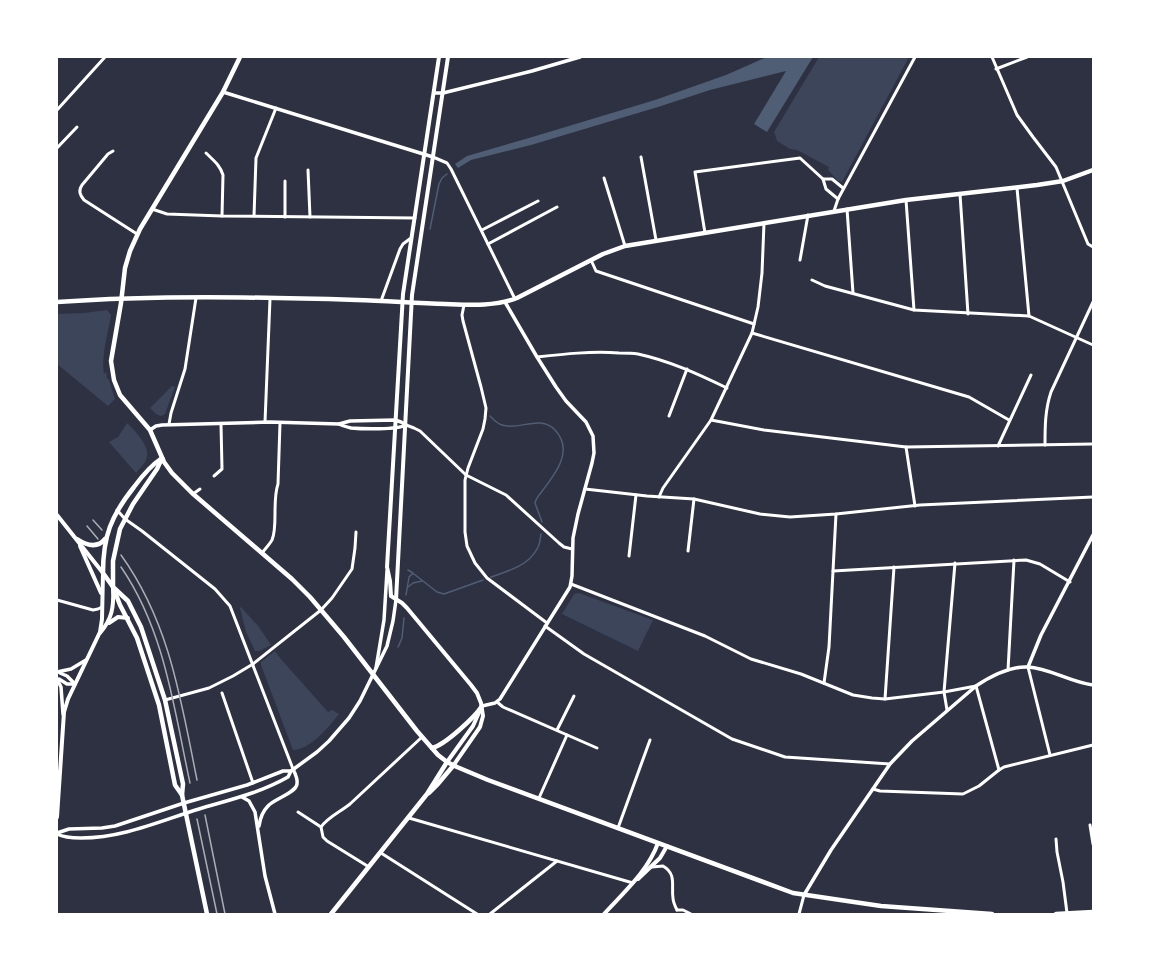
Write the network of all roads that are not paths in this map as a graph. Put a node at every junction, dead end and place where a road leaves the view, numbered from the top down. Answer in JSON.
{"nodes":[{"id":1,"x":105,"y":57,"type":"edge"},
{"id":2,"x":240,"y":57,"type":"edge"},
{"id":3,"x":439,"y":57,"type":"edge"},
{"id":4,"x":448,"y":57,"type":"edge"},
{"id":5,"x":580,"y":57,"type":"edge"},
{"id":6,"x":915,"y":57,"type":"edge"},
{"id":7,"x":992,"y":57,"type":"edge"},
{"id":8,"x":1027,"y":57,"type":"edge"},
{"id":9,"x":996,"y":69,"type":"junction"},
{"id":10,"x":223,"y":92,"type":"junction"},
{"id":11,"x":434,"y":93,"type":"junction"},
{"id":12,"x":443,"y":93,"type":"junction"},
{"id":13,"x":276,"y":108,"type":"junction"},
{"id":14,"x":57,"y":110,"type":"edge"},
{"id":15,"x":77,"y":126,"type":"dead end"},
{"id":16,"x":57,"y":148,"type":"edge"},
{"id":17,"x":112,"y":151,"type":"dead end"},
{"id":18,"x":206,"y":153,"type":"dead end"},
{"id":19,"x":425,"y":153,"type":"junction"},
{"id":20,"x":434,"y":157,"type":"junction"},
{"id":21,"x":641,"y":157,"type":"dead end"},
{"id":22,"x":308,"y":170,"type":"dead end"},
{"id":23,"x":1093,"y":170,"type":"edge"},
{"id":24,"x":604,"y":178,"type":"dead end"},
{"id":25,"x":823,"y":179,"type":"junction"},
{"id":26,"x":1063,"y":181,"type":"junction"},
{"id":27,"x":285,"y":182,"type":"dead end"},
{"id":28,"x":844,"y":188,"type":"junction"},
{"id":29,"x":1017,"y":188,"type":"junction"},
{"id":30,"x":960,"y":194,"type":"junction"},
{"id":31,"x":838,"y":199,"type":"junction"},
{"id":32,"x":906,"y":200,"type":"junction"},
{"id":33,"x":538,"y":201,"type":"dead end"},
{"id":34,"x":557,"y":207,"type":"dead end"},
{"id":35,"x":152,"y":209,"type":"junction"},
{"id":36,"x":847,"y":209,"type":"junction"},
{"id":37,"x":834,"y":211,"type":"junction"},
{"id":38,"x":808,"y":215,"type":"junction"},
{"id":39,"x":222,"y":216,"type":"junction"},
{"id":40,"x":254,"y":216,"type":"junction"},
{"id":41,"x":285,"y":217,"type":"junction"},
{"id":42,"x":310,"y":217,"type":"junction"},
{"id":43,"x":415,"y":218,"type":"junction"},
{"id":44,"x":764,"y":223,"type":"junction"},
{"id":45,"x":482,"y":230,"type":"junction"},
{"id":46,"x":705,"y":233,"type":"junction"},
{"id":47,"x":137,"y":234,"type":"junction"},
{"id":48,"x":411,"y":238,"type":"junction"},
{"id":49,"x":656,"y":240,"type":"junction"},
{"id":50,"x":488,"y":244,"type":"junction"},
{"id":51,"x":625,"y":246,"type":"junction"},
{"id":52,"x":1093,"y":247,"type":"edge"},
{"id":53,"x":591,"y":260,"type":"junction"},
{"id":54,"x":800,"y":260,"type":"dead end"},
{"id":55,"x":812,"y":280,"type":"dead end"},
{"id":56,"x":853,"y":293,"type":"junction"},
{"id":57,"x":122,"y":298,"type":"junction"},
{"id":58,"x":196,"y":298,"type":"junction"},
{"id":59,"x":515,"y":298,"type":"junction"},
{"id":60,"x":270,"y":299,"type":"junction"},
{"id":61,"x":381,"y":301,"type":"junction"},
{"id":62,"x":57,"y":302,"type":"edge"},
{"id":63,"x":403,"y":302,"type":"junction"},
{"id":64,"x":412,"y":302,"type":"junction"},
{"id":65,"x":505,"y":302,"type":"junction"},
{"id":66,"x":1093,"y":302,"type":"edge"},
{"id":67,"x":464,"y":304,"type":"junction"},
{"id":68,"x":914,"y":310,"type":"junction"},
{"id":69,"x":968,"y":314,"type":"junction"},
{"id":70,"x":1029,"y":316,"type":"junction"},
{"id":71,"x":754,"y":324,"type":"junction"},
{"id":72,"x":752,"y":333,"type":"junction"},
{"id":73,"x":1077,"y":338,"type":"junction"},
{"id":74,"x":1093,"y":345,"type":"edge"},
{"id":75,"x":536,"y":357,"type":"junction"},
{"id":76,"x":687,"y":369,"type":"junction"},
{"id":77,"x":1032,"y":375,"type":"dead end"},
{"id":78,"x":727,"y":388,"type":"junction"},
{"id":79,"x":669,"y":416,"type":"dead end"},
{"id":80,"x":395,"y":420,"type":"junction"},
{"id":81,"x":712,"y":420,"type":"junction"},
{"id":82,"x":1009,"y":420,"type":"junction"},
{"id":83,"x":265,"y":422,"type":"junction"},
{"id":84,"x":280,"y":423,"type":"junction"},
{"id":85,"x":169,"y":424,"type":"junction"},
{"id":86,"x":221,"y":424,"type":"junction"},
{"id":87,"x":339,"y":424,"type":"junction"},
{"id":88,"x":406,"y":425,"type":"junction"},
{"id":89,"x":395,"y":428,"type":"junction"},
{"id":90,"x":150,"y":430,"type":"junction"},
{"id":91,"x":1093,"y":444,"type":"edge"},
{"id":92,"x":1044,"y":445,"type":"junction"},
{"id":93,"x":998,"y":446,"type":"junction"},
{"id":94,"x":906,"y":447,"type":"junction"},
{"id":95,"x":162,"y":458,"type":"junction"},
{"id":96,"x":466,"y":475,"type":"junction"},
{"id":97,"x":214,"y":476,"type":"dead end"},
{"id":98,"x":200,"y":489,"type":"dead end"},
{"id":99,"x":585,"y":489,"type":"junction"},
{"id":100,"x":193,"y":494,"type":"junction"},
{"id":101,"x":636,"y":495,"type":"junction"},
{"id":102,"x":1093,"y":496,"type":"edge"},
{"id":103,"x":659,"y":497,"type":"junction"},
{"id":104,"x":694,"y":499,"type":"junction"},
{"id":105,"x":915,"y":506,"type":"junction"},
{"id":106,"x":117,"y":510,"type":"junction"},
{"id":107,"x":836,"y":514,"type":"junction"},
{"id":108,"x":57,"y":515,"type":"edge"},
{"id":109,"x":124,"y":519,"type":"junction"},
{"id":110,"x":356,"y":532,"type":"dead end"},
{"id":111,"x":1093,"y":536,"type":"edge"},
{"id":112,"x":106,"y":538,"type":"junction"},
{"id":113,"x":77,"y":539,"type":"junction"},
{"id":114,"x":572,"y":549,"type":"junction"},
{"id":115,"x":688,"y":551,"type":"dead end"},
{"id":116,"x":262,"y":553,"type":"junction"},
{"id":117,"x":629,"y":556,"type":"dead end"},
{"id":118,"x":1014,"y":560,"type":"junction"},
{"id":119,"x":954,"y":564,"type":"junction"},
{"id":120,"x":387,"y":567,"type":"junction"},
{"id":121,"x":894,"y":567,"type":"junction"},
{"id":122,"x":833,"y":571,"type":"junction"},
{"id":123,"x":103,"y":573,"type":"junction"},
{"id":124,"x":1070,"y":582,"type":"junction"},
{"id":125,"x":571,"y":584,"type":"junction"},
{"id":126,"x":113,"y":587,"type":"junction"},
{"id":127,"x":102,"y":598,"type":"junction"},
{"id":128,"x":57,"y":600,"type":"edge"},
{"id":129,"x":396,"y":600,"type":"junction"},
{"id":130,"x":102,"y":607,"type":"junction"},
{"id":131,"x":321,"y":610,"type":"junction"},
{"id":132,"x":128,"y":618,"type":"junction"},
{"id":133,"x":107,"y":624,"type":"junction"},
{"id":134,"x":546,"y":625,"type":"junction"},
{"id":135,"x":99,"y":635,"type":"junction"},
{"id":136,"x":87,"y":659,"type":"junction"},
{"id":137,"x":253,"y":664,"type":"junction"},
{"id":138,"x":1028,"y":667,"type":"junction"},
{"id":139,"x":1008,"y":670,"type":"junction"},
{"id":140,"x":57,"y":672,"type":"edge"},
{"id":141,"x":374,"y":675,"type":"junction"},
{"id":142,"x":57,"y":678,"type":"edge"},
{"id":143,"x":74,"y":684,"type":"junction"},
{"id":144,"x":824,"y":684,"type":"junction"},
{"id":145,"x":1093,"y":685,"type":"edge"},
{"id":146,"x":976,"y":686,"type":"junction"},
{"id":147,"x":944,"y":692,"type":"junction"},
{"id":148,"x":222,"y":693,"type":"dead end"},
{"id":149,"x":574,"y":696,"type":"dead end"},
{"id":150,"x":885,"y":699,"type":"junction"},
{"id":151,"x":165,"y":700,"type":"junction"},
{"id":152,"x":497,"y":702,"type":"junction"},
{"id":153,"x":482,"y":706,"type":"junction"},
{"id":154,"x":947,"y":710,"type":"junction"},
{"id":155,"x":63,"y":716,"type":"junction"},
{"id":156,"x":557,"y":730,"type":"junction"},
{"id":157,"x":567,"y":735,"type":"junction"},
{"id":158,"x":422,"y":736,"type":"junction"},
{"id":159,"x":650,"y":740,"type":"dead end"},
{"id":160,"x":1093,"y":744,"type":"edge"},
{"id":161,"x":432,"y":748,"type":"junction"},
{"id":162,"x":597,"y":748,"type":"dead end"},
{"id":163,"x":1050,"y":755,"type":"junction"},
{"id":164,"x":447,"y":762,"type":"junction"},
{"id":165,"x":890,"y":764,"type":"junction"},
{"id":166,"x":453,"y":766,"type":"junction"},
{"id":167,"x":292,"y":770,"type":"junction"},
{"id":168,"x":998,"y":770,"type":"junction"},
{"id":169,"x":253,"y":783,"type":"junction"},
{"id":170,"x":873,"y":789,"type":"junction"},
{"id":171,"x":427,"y":794,"type":"junction"},
{"id":172,"x":182,"y":795,"type":"junction"},
{"id":173,"x":241,"y":797,"type":"junction"},
{"id":174,"x":538,"y":798,"type":"junction"},
{"id":175,"x":184,"y":803,"type":"junction"},
{"id":176,"x":298,"y":812,"type":"dead end"},
{"id":177,"x":186,"y":814,"type":"junction"},
{"id":178,"x":57,"y":816,"type":"edge"},
{"id":179,"x":409,"y":818,"type":"junction"},
{"id":180,"x":1090,"y":825,"type":"dead end"},
{"id":181,"x":321,"y":826,"type":"junction"},
{"id":182,"x":618,"y":828,"type":"junction"},
{"id":183,"x":258,"y":829,"type":"junction"},
{"id":184,"x":57,"y":834,"type":"edge"},
{"id":185,"x":1056,"y":839,"type":"dead end"},
{"id":186,"x":658,"y":843,"type":"junction"},
{"id":187,"x":1093,"y":844,"type":"edge"},
{"id":188,"x":667,"y":846,"type":"junction"},
{"id":189,"x":381,"y":852,"type":"junction"},
{"id":190,"x":557,"y":861,"type":"junction"},
{"id":191,"x":369,"y":867,"type":"junction"},
{"id":192,"x":652,"y":867,"type":"junction"},
{"id":193,"x":633,"y":883,"type":"junction"},
{"id":194,"x":804,"y":895,"type":"junction"},
{"id":195,"x":677,"y":910,"type":"junction"},
{"id":196,"x":924,"y":912,"type":"edge"},
{"id":197,"x":1093,"y":912,"type":"edge"},
{"id":198,"x":673,"y":913,"type":"edge"},
{"id":199,"x":1067,"y":913,"type":"edge"},
{"id":200,"x":207,"y":914,"type":"edge"},
{"id":201,"x":274,"y":914,"type":"edge"},
{"id":202,"x":332,"y":914,"type":"edge"},
{"id":203,"x":477,"y":914,"type":"edge"},
{"id":204,"x":490,"y":914,"type":"edge"},
{"id":205,"x":604,"y":914,"type":"edge"},
{"id":206,"x":691,"y":914,"type":"edge"},
{"id":207,"x":799,"y":914,"type":"edge"},
{"id":208,"x":992,"y":914,"type":"edge"},
{"id":209,"x":1056,"y":914,"type":"edge"}],
"edges":[{"from":1,"to":14,"type":"street"},
{"from":2,"to":10,"type":"main road"},
{"from":3,"to":11,"type":"main road"},
{"from":4,"to":12,"type":"main road"},
{"from":5,"to":12,"type":"street"},
{"from":6,"to":28,"type":"street"},
{"from":7,"to":9,"type":"street"},
{"from":8,"to":9,"type":"street"},
{"from":9,"to":26,"type":"street"},
{"from":10,"to":13,"type":"street"},
{"from":10,"to":35,"type":"main road"},
{"from":11,"to":12,"type":"street"},
{"from":11,"to":19,"type":"main road"},
{"from":12,"to":20,"type":"main road"},
{"from":13,"to":19,"type":"street"},
{"from":13,"to":40,"type":"street"},
{"from":15,"to":16,"type":"street"},
{"from":17,"to":47,"type":"street"},
{"from":18,"to":39,"type":"street"},
{"from":19,"to":20,"type":"street"},
{"from":19,"to":43,"type":"main road"},
{"from":20,"to":45,"type":"street"},
{"from":20,"to":64,"type":"main road"},
{"from":21,"to":49,"type":"street"},
{"from":22,"to":42,"type":"street"},
{"from":23,"to":26,"type":"main road"},
{"from":24,"to":51,"type":"street"},
{"from":25,"to":28,"type":"street"},
{"from":25,"to":31,"type":"street"},
{"from":25,"to":46,"type":"street"},
{"from":26,"to":29,"type":"main road"},
{"from":26,"to":52,"type":"street"},
{"from":27,"to":41,"type":"street"},
{"from":28,"to":31,"type":"street"},
{"from":29,"to":30,"type":"main road"},
{"from":29,"to":70,"type":"street"},
{"from":30,"to":32,"type":"main road"},
{"from":30,"to":69,"type":"street"},
{"from":31,"to":37,"type":"street"},
{"from":32,"to":36,"type":"main road"},
{"from":32,"to":68,"type":"street"},
{"from":33,"to":45,"type":"street"},
{"from":34,"to":50,"type":"street"},
{"from":35,"to":39,"type":"street"},
{"from":35,"to":47,"type":"main road"},
{"from":36,"to":37,"type":"main road"},
{"from":36,"to":56,"type":"street"},
{"from":37,"to":38,"type":"main road"},
{"from":38,"to":44,"type":"main road"},
{"from":38,"to":54,"type":"street"},
{"from":39,"to":40,"type":"street"},
{"from":40,"to":41,"type":"street"},
{"from":41,"to":42,"type":"street"},
{"from":42,"to":43,"type":"street"},
{"from":43,"to":48,"type":"main road"},
{"from":44,"to":46,"type":"main road"},
{"from":44,"to":71,"type":"street"},
{"from":45,"to":50,"type":"street"},
{"from":46,"to":49,"type":"main road"},
{"from":47,"to":57,"type":"main road"},
{"from":48,"to":61,"type":"street"},
{"from":48,"to":63,"type":"main road"},
{"from":49,"to":51,"type":"main road"},
{"from":50,"to":59,"type":"street"},
{"from":51,"to":53,"type":"main road"},
{"from":53,"to":59,"type":"main road"},
{"from":53,"to":71,"type":"street"},
{"from":55,"to":56,"type":"street"},
{"from":56,"to":68,"type":"street"},
{"from":57,"to":58,"type":"main road"},
{"from":57,"to":62,"type":"main road"},
{"from":57,"to":90,"type":"main road"},
{"from":58,"to":60,"type":"main road"},
{"from":58,"to":85,"type":"street"},
{"from":59,"to":65,"type":"main road"},
{"from":60,"to":61,"type":"main road"},
{"from":60,"to":83,"type":"street"},
{"from":61,"to":63,"type":"main road"},
{"from":63,"to":64,"type":"main road"},
{"from":63,"to":80,"type":"main road"},
{"from":64,"to":67,"type":"main road"},
{"from":64,"to":88,"type":"main road"},
{"from":65,"to":67,"type":"main road"},
{"from":65,"to":75,"type":"street"},
{"from":66,"to":73,"type":"street"},
{"from":67,"to":96,"type":"street"},
{"from":68,"to":69,"type":"street"},
{"from":69,"to":70,"type":"street"},
{"from":70,"to":73,"type":"street"},
{"from":71,"to":72,"type":"street"},
{"from":72,"to":78,"type":"street"},
{"from":72,"to":82,"type":"street"},
{"from":73,"to":74,"type":"street"},
{"from":73,"to":92,"type":"street"},
{"from":75,"to":76,"type":"street"},
{"from":75,"to":99,"type":"street"},
{"from":76,"to":78,"type":"street"},
{"from":76,"to":79,"type":"street"},
{"from":77,"to":82,"type":"street"},
{"from":78,"to":81,"type":"street"},
{"from":80,"to":87,"type":"street"},
{"from":80,"to":88,"type":"street"},
{"from":80,"to":89,"type":"main road"},
{"from":81,"to":94,"type":"street"},
{"from":81,"to":103,"type":"street"},
{"from":82,"to":93,"type":"street"},
{"from":83,"to":84,"type":"street"},
{"from":83,"to":86,"type":"street"},
{"from":84,"to":87,"type":"street"},
{"from":84,"to":116,"type":"street"},
{"from":85,"to":86,"type":"street"},
{"from":85,"to":90,"type":"street"},
{"from":86,"to":97,"type":"street"},
{"from":87,"to":89,"type":"street"},
{"from":88,"to":89,"type":"street"},
{"from":88,"to":96,"type":"street"},
{"from":88,"to":129,"type":"main road"},
{"from":89,"to":120,"type":"main road"},
{"from":90,"to":95,"type":"main road"},
{"from":91,"to":92,"type":"street"},
{"from":92,"to":93,"type":"street"},
{"from":93,"to":94,"type":"street"},
{"from":94,"to":105,"type":"street"},
{"from":95,"to":100,"type":"main road"},
{"from":95,"to":106,"type":"main road"},
{"from":95,"to":109,"type":"main road"},
{"from":96,"to":114,"type":"street"},
{"from":96,"to":134,"type":"street"},
{"from":98,"to":100,"type":"street"},
{"from":99,"to":101,"type":"street"},
{"from":99,"to":114,"type":"street"},
{"from":100,"to":116,"type":"main road"},
{"from":101,"to":103,"type":"street"},
{"from":101,"to":117,"type":"street"},
{"from":102,"to":105,"type":"street"},
{"from":103,"to":104,"type":"street"},
{"from":104,"to":107,"type":"street"},
{"from":104,"to":115,"type":"street"},
{"from":105,"to":107,"type":"street"},
{"from":106,"to":109,"type":"street"},
{"from":106,"to":112,"type":"main road"},
{"from":107,"to":122,"type":"street"},
{"from":108,"to":113,"type":"main road"},
{"from":109,"to":126,"type":"main road"},
{"from":109,"to":137,"type":"street"},
{"from":110,"to":131,"type":"street"},
{"from":111,"to":124,"type":"street"},
{"from":112,"to":113,"type":"main road"},
{"from":112,"to":123,"type":"main road"},
{"from":113,"to":123,"type":"main road"},
{"from":113,"to":127,"type":"main road"},
{"from":114,"to":125,"type":"street"},
{"from":116,"to":131,"type":"main road"},
{"from":118,"to":119,"type":"street"},
{"from":118,"to":124,"type":"street"},
{"from":118,"to":139,"type":"street"},
{"from":119,"to":121,"type":"street"},
{"from":119,"to":147,"type":"street"},
{"from":120,"to":129,"type":"main road"},
{"from":120,"to":141,"type":"street"},
{"from":121,"to":122,"type":"street"},
{"from":121,"to":150,"type":"street"},
{"from":122,"to":144,"type":"street"},
{"from":123,"to":126,"type":"main road"},
{"from":123,"to":127,"type":"main road"},
{"from":124,"to":138,"type":"street"},
{"from":125,"to":134,"type":"street"},
{"from":125,"to":144,"type":"street"},
{"from":126,"to":132,"type":"main road"},
{"from":126,"to":133,"type":"main road"},
{"from":126,"to":151,"type":"main road"},
{"from":127,"to":130,"type":"main road"},
{"from":128,"to":130,"type":"street"},
{"from":129,"to":141,"type":"street"},
{"from":129,"to":153,"type":"main road"},
{"from":130,"to":135,"type":"main road"},
{"from":131,"to":137,"type":"street"},
{"from":131,"to":141,"type":"main road"},
{"from":132,"to":133,"type":"main road"},
{"from":132,"to":172,"type":"main road"},
{"from":133,"to":135,"type":"main road"},
{"from":134,"to":152,"type":"street"},
{"from":134,"to":165,"type":"street"},
{"from":135,"to":136,"type":"main road"},
{"from":136,"to":140,"type":"street"},
{"from":136,"to":143,"type":"main road"},
{"from":137,"to":151,"type":"street"},
{"from":137,"to":167,"type":"street"},
{"from":138,"to":139,"type":"street"},
{"from":138,"to":145,"type":"street"},
{"from":138,"to":163,"type":"street"},
{"from":139,"to":146,"type":"street"},
{"from":140,"to":143,"type":"street"},
{"from":141,"to":158,"type":"main road"},
{"from":141,"to":167,"type":"street"},
{"from":142,"to":143,"type":"street"},
{"from":142,"to":155,"type":"street"},
{"from":143,"to":155,"type":"main road"},
{"from":144,"to":150,"type":"street"},
{"from":146,"to":147,"type":"street"},
{"from":146,"to":154,"type":"street"},
{"from":146,"to":168,"type":"street"},
{"from":147,"to":150,"type":"street"},
{"from":147,"to":154,"type":"street"},
{"from":148,"to":169,"type":"street"},
{"from":149,"to":156,"type":"street"},
{"from":151,"to":172,"type":"main road"},
{"from":152,"to":153,"type":"street"},
{"from":152,"to":156,"type":"street"},
{"from":153,"to":161,"type":"main road"},
{"from":153,"to":164,"type":"main road"},
{"from":153,"to":166,"type":"main road"},
{"from":154,"to":165,"type":"street"},
{"from":155,"to":178,"type":"main road"},
{"from":156,"to":157,"type":"street"},
{"from":157,"to":162,"type":"street"},
{"from":157,"to":174,"type":"street"},
{"from":158,"to":161,"type":"main road"},
{"from":158,"to":181,"type":"street"},
{"from":159,"to":182,"type":"street"},
{"from":160,"to":163,"type":"street"},
{"from":161,"to":164,"type":"main road"},
{"from":163,"to":168,"type":"street"},
{"from":164,"to":166,"type":"main road"},
{"from":164,"to":171,"type":"main road"},
{"from":165,"to":170,"type":"street"},
{"from":166,"to":171,"type":"main road"},
{"from":166,"to":174,"type":"main road"},
{"from":167,"to":169,"type":"street"},
{"from":167,"to":173,"type":"street"},
{"from":167,"to":183,"type":"street"},
{"from":168,"to":170,"type":"street"},
{"from":169,"to":175,"type":"street"},
{"from":170,"to":194,"type":"street"},
{"from":171,"to":179,"type":"main road"},
{"from":172,"to":175,"type":"main road"},
{"from":173,"to":177,"type":"street"},
{"from":173,"to":183,"type":"street"},
{"from":174,"to":182,"type":"main road"},
{"from":175,"to":177,"type":"main road"},
{"from":175,"to":184,"type":"street"},
{"from":176,"to":181,"type":"street"},
{"from":177,"to":184,"type":"street"},
{"from":177,"to":200,"type":"main road"},
{"from":179,"to":189,"type":"main road"},
{"from":179,"to":190,"type":"street"},
{"from":180,"to":187,"type":"street"},
{"from":181,"to":191,"type":"street"},
{"from":182,"to":186,"type":"main road"},
{"from":183,"to":201,"type":"street"},
{"from":185,"to":199,"type":"street"},
{"from":186,"to":188,"type":"main road"},
{"from":186,"to":193,"type":"main road"},
{"from":188,"to":192,"type":"main road"},
{"from":188,"to":194,"type":"main road"},
{"from":189,"to":191,"type":"main road"},
{"from":189,"to":203,"type":"street"},
{"from":190,"to":193,"type":"street"},
{"from":190,"to":204,"type":"street"},
{"from":191,"to":202,"type":"main road"},
{"from":192,"to":193,"type":"main road"},
{"from":192,"to":195,"type":"street"},
{"from":193,"to":205,"type":"main road"},
{"from":194,"to":196,"type":"main road"},
{"from":194,"to":207,"type":"street"},
{"from":195,"to":198,"type":"street"},
{"from":195,"to":206,"type":"street"},
{"from":196,"to":208,"type":"main road"},
{"from":197,"to":199,"type":"main road"},
{"from":199,"to":209,"type":"main road"}]}
